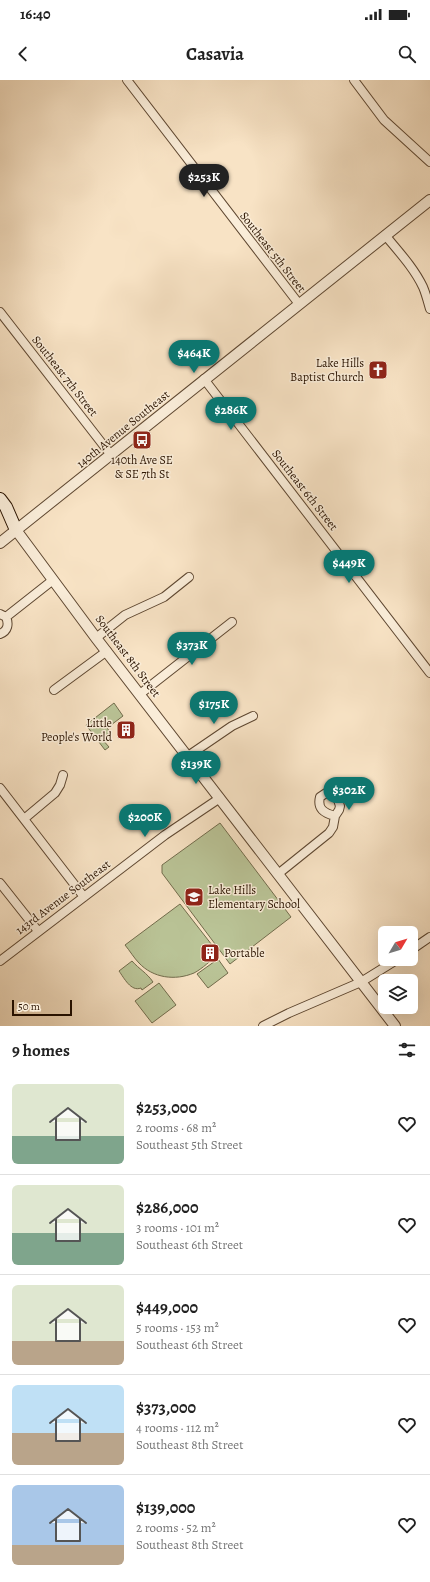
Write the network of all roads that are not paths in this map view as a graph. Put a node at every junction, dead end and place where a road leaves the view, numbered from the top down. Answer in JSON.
{"nodes":[{"id":1,"x":127,"y":80,"type":"edge"},
{"id":2,"x":354,"y":80,"type":"edge"},
{"id":3,"x":430,"y":162,"type":"edge"},
{"id":4,"x":430,"y":200,"type":"edge"},
{"id":5,"x":385,"y":235,"type":"junction"},
{"id":6,"x":298,"y":304,"type":"junction"},
{"id":7,"x":430,"y":309,"type":"edge"},
{"id":8,"x":0,"y":312,"type":"edge"},
{"id":9,"x":204,"y":380,"type":"junction"},
{"id":10,"x":110,"y":455,"type":"junction"},
{"id":11,"x":0,"y":499,"type":"edge"},
{"id":12,"x":0,"y":516,"type":"edge"},
{"id":13,"x":16,"y":530,"type":"junction"},
{"id":14,"x":0,"y":543,"type":"edge"},
{"id":15,"x":189,"y":577,"type":"dead end"},
{"id":16,"x":53,"y":580,"type":"junction"},
{"id":17,"x":3,"y":616,"type":"edge"},
{"id":18,"x":232,"y":622,"type":"dead end"},
{"id":19,"x":0,"y":634,"type":"edge"},
{"id":20,"x":96,"y":638,"type":"junction"},
{"id":21,"x":106,"y":651,"type":"junction"},
{"id":22,"x":430,"y":673,"type":"edge"},
{"id":23,"x":54,"y":690,"type":"dead end"},
{"id":24,"x":140,"y":694,"type":"junction"},
{"id":25,"x":253,"y":716,"type":"dead end"},
{"id":26,"x":188,"y":756,"type":"junction"},
{"id":27,"x":63,"y":775,"type":"dead end"},
{"id":28,"x":0,"y":788,"type":"edge"},
{"id":29,"x":220,"y":798,"type":"junction"},
{"id":30,"x":335,"y":816,"type":"dead end"},
{"id":31,"x":24,"y":819,"type":"junction"},
{"id":32,"x":278,"y":874,"type":"junction"},
{"id":33,"x":0,"y":883,"type":"edge"},
{"id":34,"x":84,"y":897,"type":"junction"},
{"id":35,"x":38,"y":931,"type":"junction"},
{"id":36,"x":430,"y":937,"type":"edge"},
{"id":37,"x":418,"y":945,"type":"edge"},
{"id":38,"x":0,"y":961,"type":"edge"},
{"id":39,"x":387,"y":966,"type":"edge"},
{"id":40,"x":361,"y":982,"type":"junction"},
{"id":41,"x":265,"y":1025,"type":"edge"},
{"id":42,"x":395,"y":1026,"type":"edge"}],
"edges":[{"from":1,"to":6,"type":"street","name":"Southeast 5th Street"},
{"from":2,"to":3,"type":"street"},
{"from":4,"to":5,"type":"street","name":"140th Avenue Southeast"},
{"from":5,"to":6,"type":"street","name":"140th Avenue Southeast"},
{"from":5,"to":7,"type":"street"},
{"from":6,"to":9,"type":"street","name":"140th Avenue Southeast"},
{"from":8,"to":10,"type":"street","name":"Southeast 7th Street"},
{"from":9,"to":10,"type":"street","name":"140th Avenue Southeast"},
{"from":9,"to":22,"type":"street","name":"Southeast 6th Street"},
{"from":10,"to":13,"type":"street","name":"140th Avenue Southeast"},
{"from":11,"to":13,"type":"main road"},
{"from":12,"to":13,"type":"main road"},
{"from":13,"to":14,"type":"street","name":"140th Avenue Southeast"},
{"from":13,"to":16,"type":"street","name":"Southeast 8th Street"},
{"from":15,"to":20,"type":"street"},
{"from":16,"to":17,"type":"street"},
{"from":16,"to":20,"type":"street","name":"Southeast 8th Street"},
{"from":17,"to":19,"type":"street"},
{"from":18,"to":24,"type":"street"},
{"from":20,"to":21,"type":"street","name":"Southeast 8th Street"},
{"from":21,"to":23,"type":"street"},
{"from":21,"to":24,"type":"street","name":"Southeast 8th Street"},
{"from":24,"to":26,"type":"street","name":"Southeast 8th Street"},
{"from":25,"to":26,"type":"street"},
{"from":26,"to":29,"type":"street","name":"Southeast 8th Street"},
{"from":27,"to":31,"type":"street"},
{"from":28,"to":31,"type":"street"},
{"from":29,"to":32,"type":"street","name":"Southeast 8th Street"},
{"from":29,"to":34,"type":"street","name":"143rd Avenue Southeast"},
{"from":30,"to":32,"type":"street"},
{"from":31,"to":34,"type":"street"},
{"from":32,"to":40,"type":"street","name":"Southeast 8th Street"},
{"from":33,"to":35,"type":"street"},
{"from":34,"to":35,"type":"street","name":"143rd Avenue Southeast"},
{"from":35,"to":38,"type":"street","name":"143rd Avenue Southeast"},
{"from":36,"to":37,"type":"street"},
{"from":39,"to":40,"type":"street"},
{"from":40,"to":41,"type":"street"},
{"from":40,"to":42,"type":"street","name":"Southeast 8th Street"}]}
